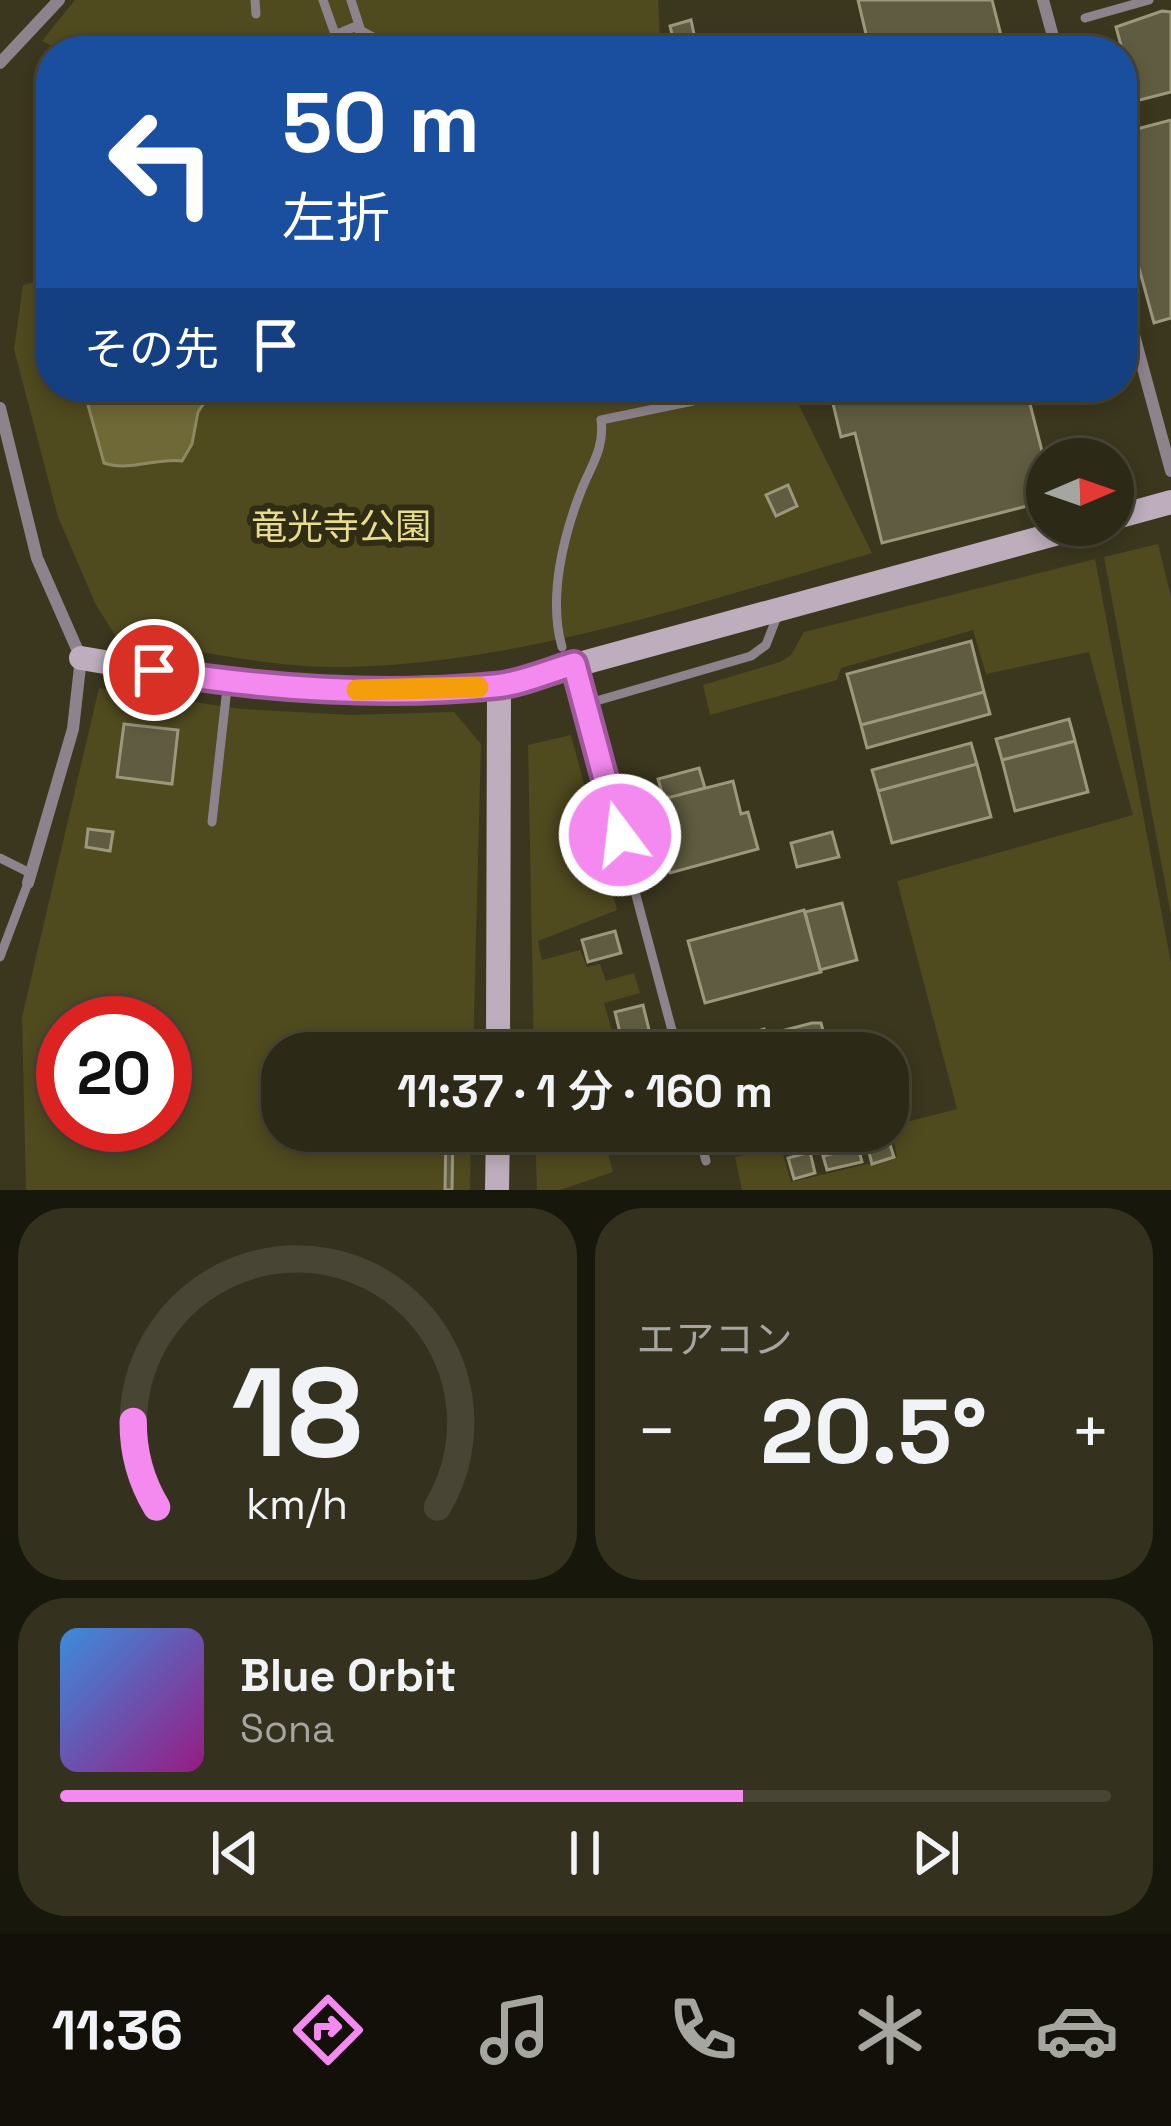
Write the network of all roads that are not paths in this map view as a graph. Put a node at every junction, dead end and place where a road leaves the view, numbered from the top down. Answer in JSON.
{"nodes":[{"id":1,"x":59,"y":0,"type":"edge"},
{"id":2,"x":255,"y":0,"type":"edge"},
{"id":3,"x":323,"y":0,"type":"edge"},
{"id":4,"x":351,"y":0,"type":"edge"},
{"id":5,"x":1043,"y":0,"type":"edge"},
{"id":6,"x":1149,"y":0,"type":"edge"},
{"id":7,"x":256,"y":14,"type":"dead end"},
{"id":8,"x":1085,"y":18,"type":"dead end"},
{"id":9,"x":360,"y":28,"type":"junction"},
{"id":10,"x":335,"y":34,"type":"joint"},
{"id":11,"x":372,"y":36,"type":"edge"},
{"id":12,"x":1053,"y":36,"type":"edge"},
{"id":13,"x":0,"y":63,"type":"edge"},
{"id":14,"x":1137,"y":346,"type":"edge"},
{"id":15,"x":688,"y":402,"type":"edge"},
{"id":16,"x":0,"y":408,"type":"edge"},
{"id":17,"x":1171,"y":471,"type":"edge"},
{"id":18,"x":1171,"y":502,"type":"edge"},
{"id":19,"x":1134,"y":512,"type":"edge"},
{"id":20,"x":1026,"y":542,"type":"edge"},
{"id":21,"x":780,"y":609,"type":"junction"},
{"id":22,"x":568,"y":655,"type":"junction"},
{"id":23,"x":81,"y":658,"type":"junction"},
{"id":24,"x":227,"y":683,"type":"junction"},
{"id":25,"x":499,"y":686,"type":"junction"},
{"id":26,"x":586,"y":704,"type":"junction"},
{"id":27,"x":212,"y":822,"type":"dead end"},
{"id":28,"x":0,"y":858,"type":"edge"},
{"id":29,"x":30,"y":879,"type":"junction"},
{"id":30,"x":0,"y":957,"type":"edge"},
{"id":31,"x":498,"y":1032,"type":"edge"},
{"id":32,"x":672,"y":1032,"type":"edge"},
{"id":33,"x":497,"y":1152,"type":"edge"},
{"id":34,"x":704,"y":1152,"type":"edge"},
{"id":35,"x":706,"y":1161,"type":"dead end"},
{"id":36,"x":497,"y":1190,"type":"edge"}],
"edges":[{"from":1,"to":13,"type":"street"},
{"from":2,"to":7,"type":"lane"},
{"from":3,"to":10,"type":"lane"},
{"from":4,"to":9,"type":"lane"},
{"from":5,"to":12,"type":"street"},
{"from":6,"to":8,"type":"lane"},
{"from":9,"to":10,"type":"lane"},
{"from":9,"to":11,"type":"lane"},
{"from":14,"to":17,"type":"street"},
{"from":15,"to":22,"type":"lane"},
{"from":16,"to":23,"type":"street"},
{"from":18,"to":19,"type":"street"},
{"from":20,"to":21,"type":"street"},
{"from":21,"to":22,"type":"street"},
{"from":21,"to":26,"type":"lane"},
{"from":22,"to":25,"type":"street"},
{"from":22,"to":26,"type":"lane"},
{"from":23,"to":24,"type":"street"},
{"from":23,"to":29,"type":"street"},
{"from":24,"to":25,"type":"street"},
{"from":24,"to":27,"type":"lane"},
{"from":25,"to":31,"type":"street"},
{"from":26,"to":32,"type":"lane"},
{"from":28,"to":29,"type":"lane"},
{"from":29,"to":30,"type":"lane"},
{"from":33,"to":36,"type":"street"},
{"from":34,"to":35,"type":"lane"}]}
